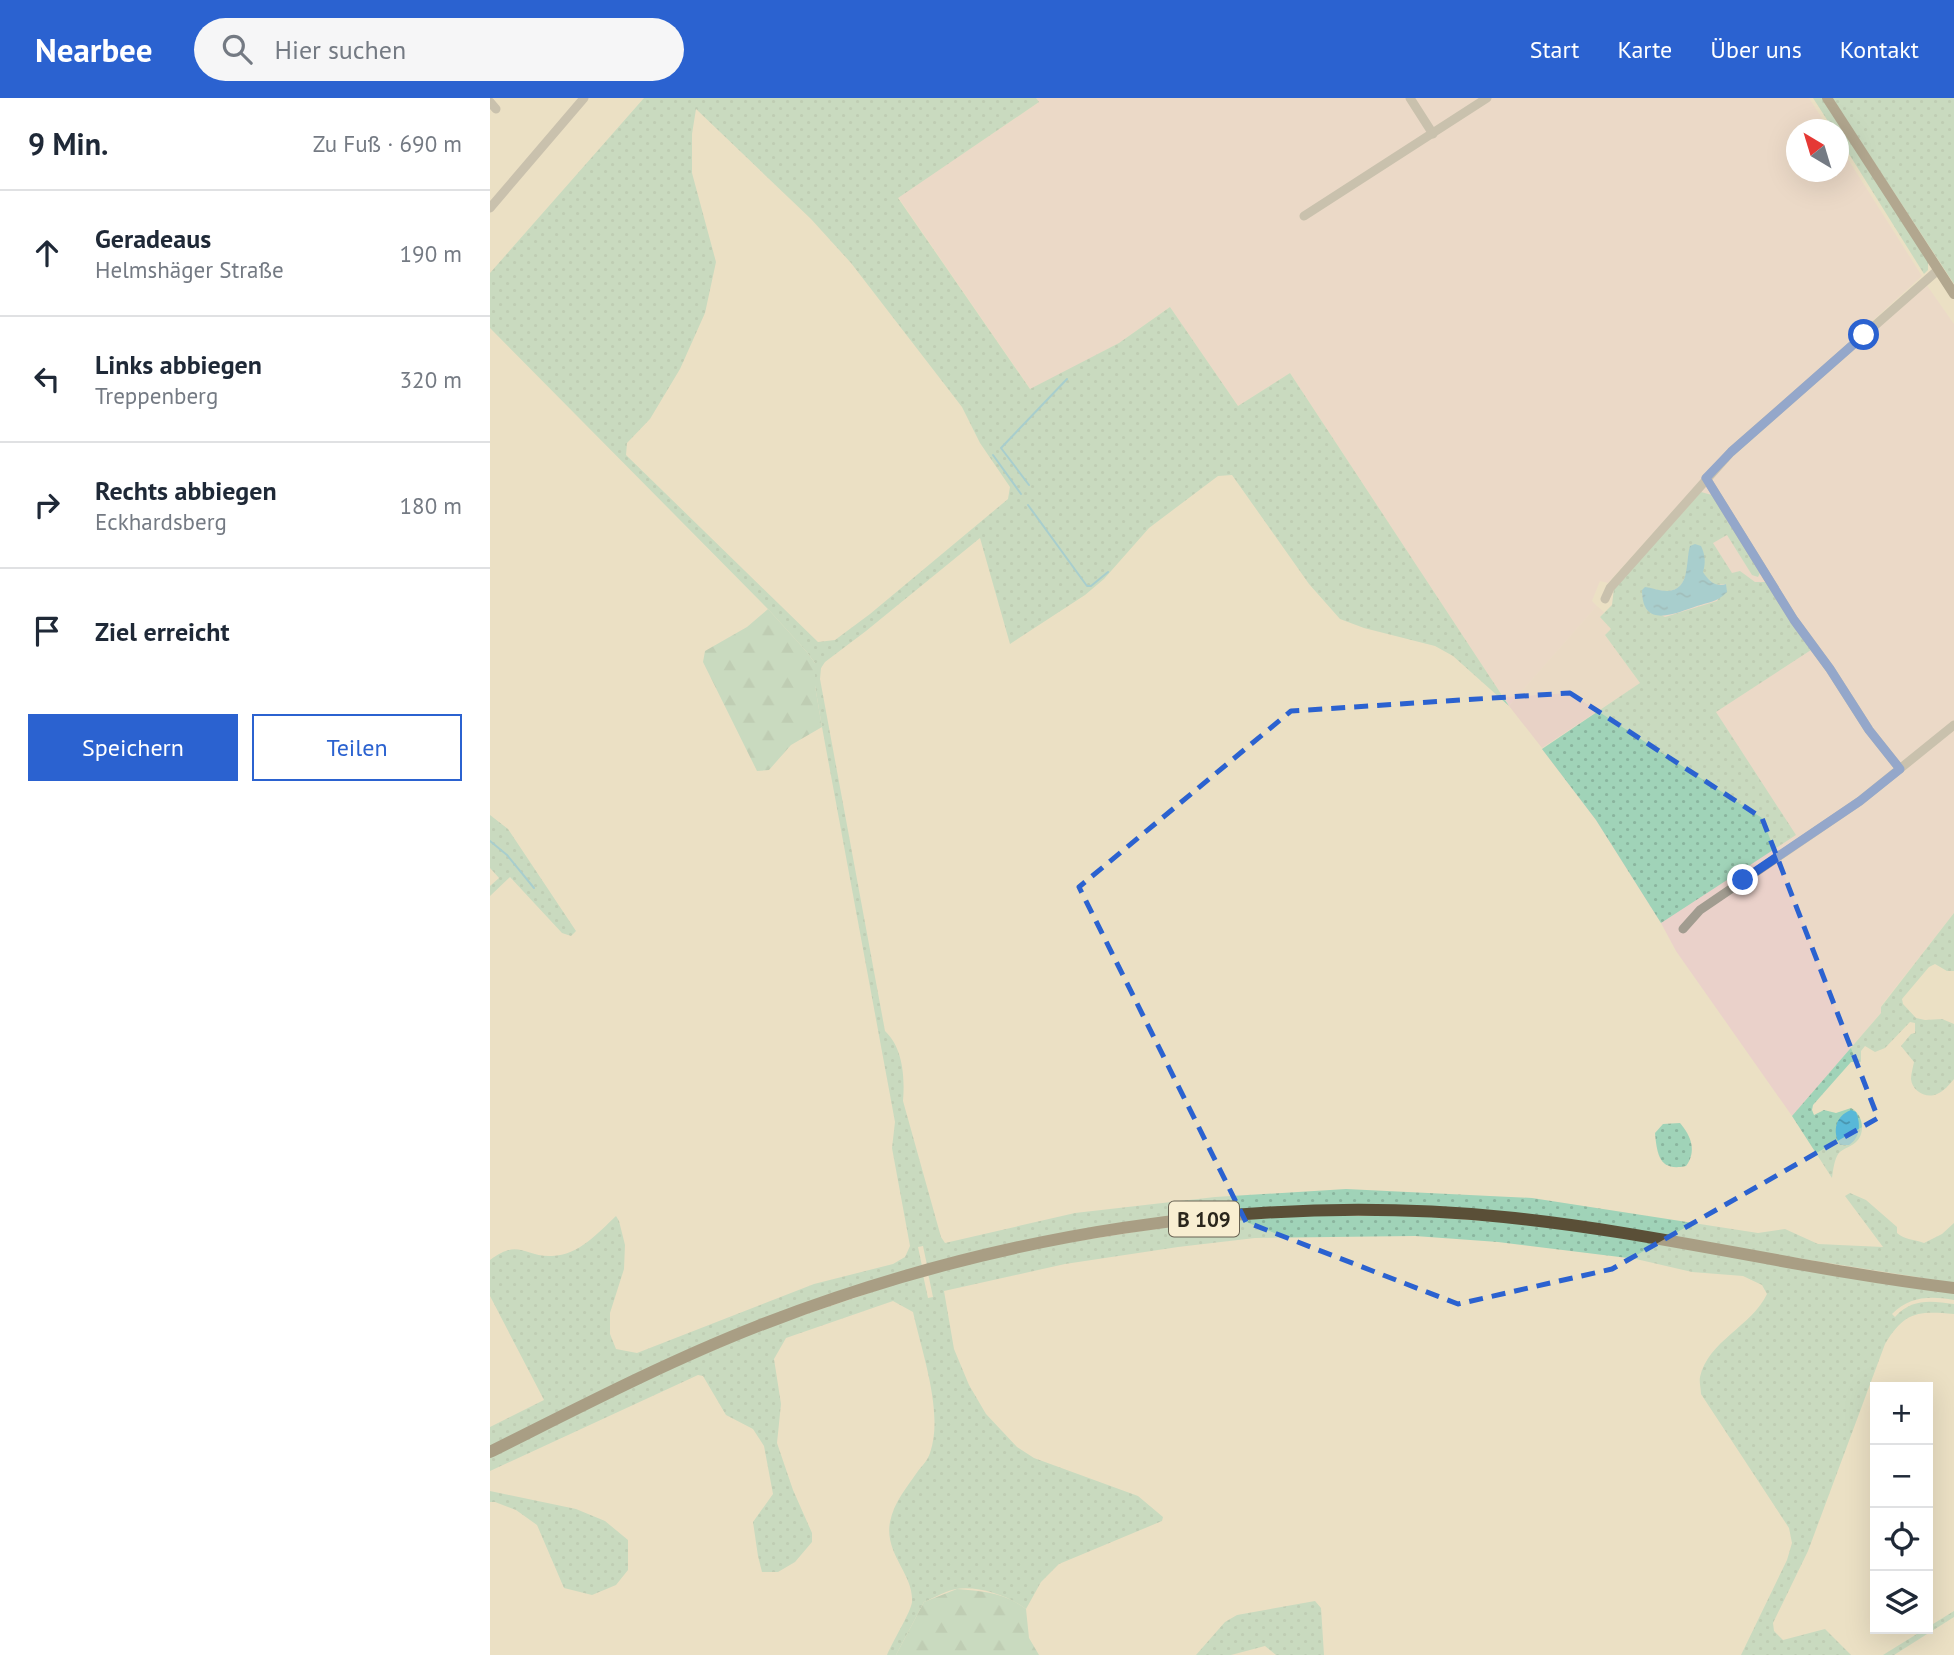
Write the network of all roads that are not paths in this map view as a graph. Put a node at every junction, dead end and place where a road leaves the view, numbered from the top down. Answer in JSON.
{"nodes":[{"id":1,"x":584,"y":98,"type":"edge"},
{"id":2,"x":1410,"y":98,"type":"edge"},
{"id":3,"x":1488,"y":98,"type":"edge"},
{"id":4,"x":1827,"y":98,"type":"edge"},
{"id":5,"x":1433,"y":134,"type":"junction"},
{"id":6,"x":490,"y":208,"type":"edge"},
{"id":7,"x":1304,"y":216,"type":"dead end"},
{"id":8,"x":1938,"y":270,"type":"junction"},
{"id":9,"x":1954,"y":294,"type":"edge"},
{"id":10,"x":1706,"y":478,"type":"junction"},
{"id":11,"x":1605,"y":599,"type":"dead end"},
{"id":12,"x":1954,"y":725,"type":"edge"},
{"id":13,"x":1900,"y":769,"type":"junction"},
{"id":14,"x":1683,"y":929,"type":"dead end"},
{"id":15,"x":1954,"y":1288,"type":"edge"},
{"id":16,"x":490,"y":1452,"type":"edge"}],
"edges":[{"from":1,"to":6,"type":"street"},
{"from":2,"to":5,"type":"street"},
{"from":3,"to":5,"type":"street"},
{"from":4,"to":8,"type":"main road"},
{"from":5,"to":7,"type":"street"},
{"from":8,"to":9,"type":"main road"},
{"from":8,"to":10,"type":"street"},
{"from":10,"to":11,"type":"street"},
{"from":10,"to":13,"type":"street"},
{"from":12,"to":13,"type":"street"},
{"from":13,"to":14,"type":"street"},
{"from":15,"to":16,"type":"highway","number":"B 109"}]}
